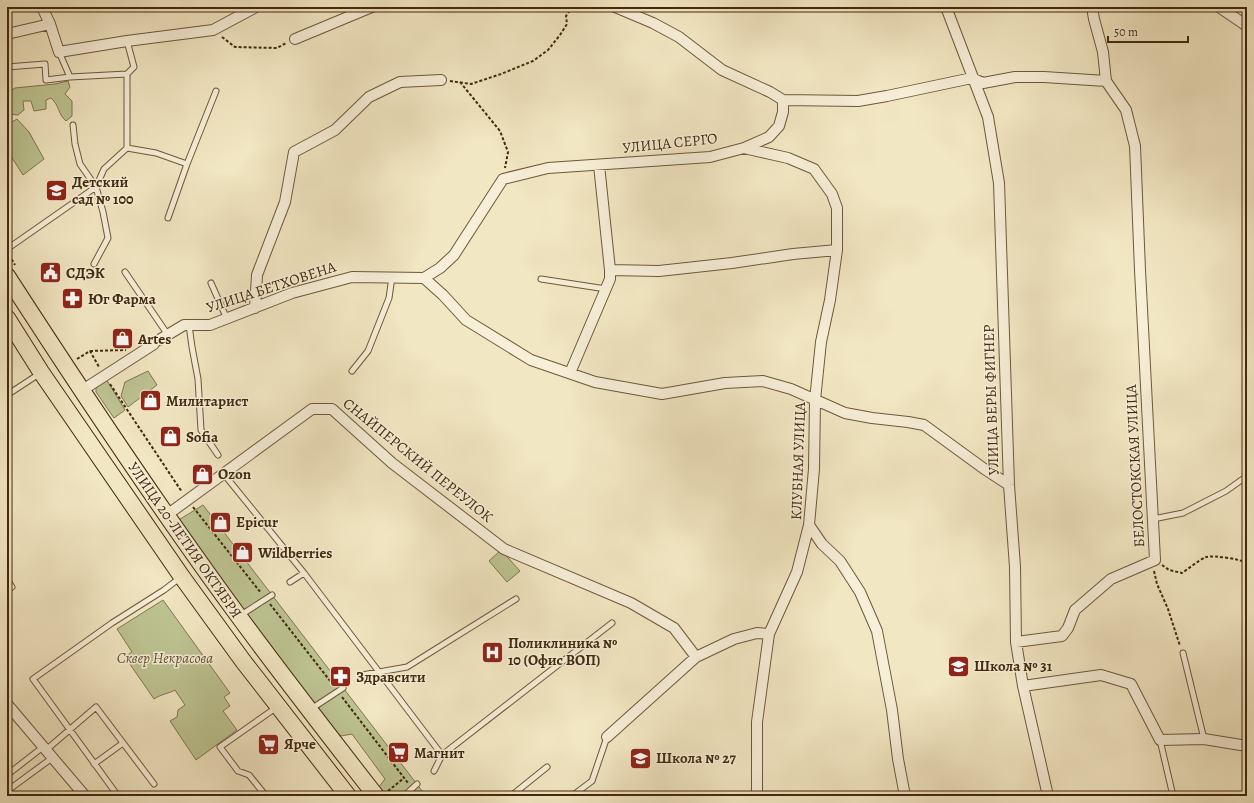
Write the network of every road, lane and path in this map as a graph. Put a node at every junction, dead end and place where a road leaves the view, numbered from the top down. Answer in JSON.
{"nodes":[{"id":1,"x":42,"y":7,"type":"edge"},
{"id":2,"x":256,"y":7,"type":"edge"},
{"id":3,"x":372,"y":7,"type":"edge"},
{"id":4,"x":572,"y":7,"type":"edge"},
{"id":5,"x":614,"y":7,"type":"edge"},
{"id":6,"x":946,"y":7,"type":"edge"},
{"id":7,"x":1092,"y":7,"type":"edge"},
{"id":8,"x":1219,"y":7,"type":"edge"},
{"id":9,"x":50,"y":24,"type":"junction"},
{"id":10,"x":1247,"y":26,"type":"edge"},
{"id":11,"x":213,"y":30,"type":"junction"},
{"id":12,"x":7,"y":34,"type":"edge"},
{"id":13,"x":295,"y":39,"type":"joint"},
{"id":14,"x":127,"y":40,"type":"junction"},
{"id":15,"x":59,"y":52,"type":"junction"},
{"id":16,"x":7,"y":67,"type":"edge"},
{"id":17,"x":127,"y":74,"type":"junction"},
{"id":18,"x":70,"y":77,"type":"junction"},
{"id":19,"x":972,"y":78,"type":"junction"},
{"id":20,"x":441,"y":80,"type":"joint"},
{"id":21,"x":1106,"y":81,"type":"junction"},
{"id":22,"x":460,"y":82,"type":"junction"},
{"id":23,"x":216,"y":91,"type":"dead end"},
{"id":24,"x":783,"y":100,"type":"junction"},
{"id":25,"x":73,"y":125,"type":"dead end"},
{"id":26,"x":127,"y":148,"type":"junction"},
{"id":27,"x":744,"y":148,"type":"junction"},
{"id":28,"x":186,"y":164,"type":"junction"},
{"id":29,"x":600,"y":165,"type":"junction"},
{"id":30,"x":503,"y":179,"type":"junction"},
{"id":31,"x":96,"y":187,"type":"junction"},
{"id":32,"x":168,"y":218,"type":"dead end"},
{"id":33,"x":7,"y":249,"type":"edge"},
{"id":34,"x":837,"y":250,"type":"junction"},
{"id":35,"x":94,"y":264,"type":"dead end"},
{"id":36,"x":610,"y":270,"type":"junction"},
{"id":37,"x":125,"y":272,"type":"dead end"},
{"id":38,"x":7,"y":276,"type":"edge"},
{"id":39,"x":392,"y":277,"type":"junction"},
{"id":40,"x":424,"y":278,"type":"junction"},
{"id":41,"x":541,"y":279,"type":"dead end"},
{"id":42,"x":211,"y":283,"type":"dead end"},
{"id":43,"x":606,"y":289,"type":"junction"},
{"id":44,"x":255,"y":308,"type":"junction"},
{"id":45,"x":7,"y":318,"type":"edge"},
{"id":46,"x":227,"y":319,"type":"junction"},
{"id":47,"x":189,"y":325,"type":"junction"},
{"id":48,"x":157,"y":342,"type":"junction"},
{"id":49,"x":90,"y":351,"type":"dead end"},
{"id":50,"x":352,"y":371,"type":"dead end"},
{"id":51,"x":41,"y":372,"type":"junction"},
{"id":52,"x":570,"y":373,"type":"junction"},
{"id":53,"x":81,"y":391,"type":"junction"},
{"id":54,"x":7,"y":395,"type":"edge"},
{"id":55,"x":815,"y":400,"type":"junction"},
{"id":56,"x":218,"y":454,"type":"dead end"},
{"id":57,"x":223,"y":473,"type":"junction"},
{"id":58,"x":1247,"y":476,"type":"edge"},
{"id":59,"x":1009,"y":485,"type":"junction"},
{"id":60,"x":187,"y":500,"type":"junction"},
{"id":61,"x":167,"y":515,"type":"junction"},
{"id":62,"x":1153,"y":519,"type":"junction"},
{"id":63,"x":809,"y":526,"type":"junction"},
{"id":64,"x":1155,"y":560,"type":"junction"},
{"id":65,"x":1247,"y":564,"type":"edge"},
{"id":66,"x":304,"y":573,"type":"junction"},
{"id":67,"x":182,"y":577,"type":"junction"},
{"id":68,"x":7,"y":579,"type":"edge"},
{"id":69,"x":290,"y":582,"type":"dead end"},
{"id":70,"x":7,"y":590,"type":"edge"},
{"id":71,"x":272,"y":595,"type":"dead end"},
{"id":72,"x":266,"y":599,"type":"junction"},
{"id":73,"x":516,"y":599,"type":"dead end"},
{"id":74,"x":239,"y":617,"type":"junction"},
{"id":75,"x":612,"y":623,"type":"dead end"},
{"id":76,"x":769,"y":634,"type":"junction"},
{"id":77,"x":1016,"y":642,"type":"junction"},
{"id":78,"x":1183,"y":653,"type":"joint"},
{"id":79,"x":696,"y":657,"type":"junction"},
{"id":80,"x":380,"y":672,"type":"junction"},
{"id":81,"x":362,"y":675,"type":"dead end"},
{"id":82,"x":1023,"y":686,"type":"junction"},
{"id":83,"x":343,"y":688,"type":"dead end"},
{"id":84,"x":338,"y":691,"type":"junction"},
{"id":85,"x":7,"y":704,"type":"edge"},
{"id":86,"x":278,"y":707,"type":"junction"},
{"id":87,"x":309,"y":711,"type":"junction"},
{"id":88,"x":69,"y":729,"type":"junction"},
{"id":89,"x":607,"y":737,"type":"joint"},
{"id":90,"x":1204,"y":739,"type":"junction"},
{"id":91,"x":1160,"y":740,"type":"junction"},
{"id":92,"x":123,"y":743,"type":"junction"},
{"id":93,"x":1247,"y":746,"type":"edge"},
{"id":94,"x":47,"y":752,"type":"junction"},
{"id":95,"x":442,"y":755,"type":"junction"},
{"id":96,"x":94,"y":764,"type":"junction"},
{"id":97,"x":548,"y":768,"type":"dead end"},
{"id":98,"x":434,"y":771,"type":"dead end"},
{"id":99,"x":7,"y":775,"type":"edge"},
{"id":100,"x":404,"y":778,"type":"junction"},
{"id":101,"x":154,"y":784,"type":"dead end"},
{"id":102,"x":417,"y":784,"type":"dead end"},
{"id":103,"x":412,"y":788,"type":"junction"},
{"id":104,"x":7,"y":791,"type":"edge"},
{"id":105,"x":381,"y":794,"type":"edge"},
{"id":106,"x":86,"y":796,"type":"edge"},
{"id":107,"x":118,"y":796,"type":"edge"},
{"id":108,"x":266,"y":796,"type":"edge"},
{"id":109,"x":348,"y":796,"type":"edge"},
{"id":110,"x":404,"y":796,"type":"edge"},
{"id":111,"x":511,"y":796,"type":"edge"},
{"id":112,"x":572,"y":796,"type":"edge"},
{"id":113,"x":757,"y":796,"type":"edge"},
{"id":114,"x":906,"y":796,"type":"edge"},
{"id":115,"x":1048,"y":796,"type":"edge"},
{"id":116,"x":1172,"y":796,"type":"edge"}],
"edges":[{"from":1,"to":9,"type":"street"},
{"from":2,"to":11,"type":"street"},
{"from":3,"to":13,"type":"street"},
{"from":4,"to":22,"type":"path"},
{"from":5,"to":24,"type":"street"},
{"from":6,"to":19,"type":"street","name":"УЛИЦА ВЕРЫ ФИГНЕР"},
{"from":7,"to":21,"type":"street"},
{"from":8,"to":10,"type":"street"},
{"from":9,"to":12,"type":"street"},
{"from":9,"to":15,"type":"street"},
{"from":11,"to":13,"type":"path"},
{"from":11,"to":14,"type":"street"},
{"from":14,"to":15,"type":"street"},
{"from":14,"to":17,"type":"lane"},
{"from":15,"to":18,"type":"lane"},
{"from":16,"to":18,"type":"lane"},
{"from":17,"to":18,"type":"lane"},
{"from":17,"to":26,"type":"lane"},
{"from":19,"to":21,"type":"street"},
{"from":19,"to":24,"type":"street"},
{"from":19,"to":59,"type":"street","name":"УЛИЦА ВЕРЫ ФИГНЕР"},
{"from":20,"to":22,"type":"path"},
{"from":20,"to":44,"type":"street"},
{"from":21,"to":62,"type":"street","name":"БЕЛОСТОКСКАЯ УЛИЦА"},
{"from":22,"to":30,"type":"path"},
{"from":23,"to":28,"type":"lane"},
{"from":24,"to":27,"type":"street","name":"УЛИЦА СЕРГО"},
{"from":25,"to":31,"type":"lane"},
{"from":26,"to":28,"type":"lane"},
{"from":26,"to":31,"type":"lane"},
{"from":27,"to":29,"type":"street","name":"УЛИЦА СЕРГО"},
{"from":27,"to":34,"type":"street","name":"КЛУБНАЯ УЛИЦА"},
{"from":28,"to":32,"type":"lane"},
{"from":29,"to":30,"type":"street","name":"УЛИЦА СЕРГО"},
{"from":29,"to":36,"type":"street"},
{"from":30,"to":40,"type":"street"},
{"from":31,"to":33,"type":"lane"},
{"from":31,"to":35,"type":"lane"},
{"from":34,"to":36,"type":"street"},
{"from":34,"to":55,"type":"street","name":"КЛУБНАЯ УЛИЦА"},
{"from":36,"to":43,"type":"street"},
{"from":37,"to":48,"type":"lane"},
{"from":38,"to":53,"type":"main road","name":"УЛИЦА 20-ЛЕТИЯ ОКТЯБРЯ"},
{"from":39,"to":40,"type":"street","name":"УЛИЦА БЕТХОВЕНА"},
{"from":39,"to":44,"type":"street","name":"УЛИЦА БЕТХОВЕНА"},
{"from":39,"to":50,"type":"lane"},
{"from":40,"to":52,"type":"street"},
{"from":41,"to":43,"type":"lane"},
{"from":42,"to":46,"type":"lane"},
{"from":43,"to":52,"type":"street"},
{"from":44,"to":46,"type":"street","name":"УЛИЦА БЕТХОВЕНА"},
{"from":45,"to":51,"type":"main road","name":"УЛИЦА 20-ЛЕТИЯ ОКТЯБРЯ"},
{"from":46,"to":47,"type":"street","name":"УЛИЦА БЕТХОВЕНА"},
{"from":47,"to":48,"type":"street","name":"УЛИЦА БЕТХОВЕНА"},
{"from":47,"to":56,"type":"lane"},
{"from":48,"to":49,"type":"path"},
{"from":48,"to":53,"type":"street","name":"УЛИЦА БЕТХОВЕНА"},
{"from":51,"to":54,"type":"lane"},
{"from":51,"to":67,"type":"main road","name":"УЛИЦА 20-ЛЕТИЯ ОКТЯБРЯ"},
{"from":52,"to":55,"type":"street"},
{"from":53,"to":61,"type":"main road","name":"УЛИЦА 20-ЛЕТИЯ ОКТЯБРЯ"},
{"from":55,"to":59,"type":"street"},
{"from":55,"to":63,"type":"street","name":"КЛУБНАЯ УЛИЦА"},
{"from":57,"to":60,"type":"street","name":"СНАЙПЕРСКИЙ ПЕРЕУЛОК"},
{"from":57,"to":66,"type":"lane"},
{"from":57,"to":79,"type":"street","name":"СНАЙПЕРСКИЙ ПЕРЕУЛОК"},
{"from":58,"to":62,"type":"lane"},
{"from":59,"to":77,"type":"street","name":"УЛИЦА ВЕРЫ ФИГНЕР"},
{"from":60,"to":61,"type":"street","name":"СНАЙПЕРСКИЙ ПЕРЕУЛОК"},
{"from":60,"to":72,"type":"path"},
{"from":61,"to":74,"type":"main road","name":"УЛИЦА 20-ЛЕТИЯ ОКТЯБРЯ"},
{"from":62,"to":64,"type":"street","name":"БЕЛОСТОКСКАЯ УЛИЦА"},
{"from":63,"to":76,"type":"street"},
{"from":63,"to":114,"type":"street","name":"КЛУБНАЯ УЛИЦА"},
{"from":64,"to":65,"type":"path"},
{"from":64,"to":77,"type":"street","name":"БЕЛОСТОКСКАЯ УЛИЦА"},
{"from":64,"to":78,"type":"path"},
{"from":66,"to":69,"type":"lane"},
{"from":66,"to":80,"type":"lane"},
{"from":67,"to":86,"type":"main road","name":"УЛИЦА 20-ЛЕТИЯ ОКТЯБРЯ"},
{"from":67,"to":88,"type":"lane"},
{"from":68,"to":70,"type":"lane"},
{"from":71,"to":72,"type":"lane"},
{"from":72,"to":74,"type":"lane"},
{"from":72,"to":84,"type":"path"},
{"from":73,"to":80,"type":"lane"},
{"from":74,"to":87,"type":"main road","name":"УЛИЦА 20-ЛЕТИЯ ОКТЯБРЯ"},
{"from":75,"to":95,"type":"lane"},
{"from":76,"to":79,"type":"street"},
{"from":76,"to":113,"type":"street"},
{"from":77,"to":82,"type":"street","name":"УЛИЦА ВЕРЫ ФИГНЕР"},
{"from":78,"to":90,"type":"lane"},
{"from":79,"to":89,"type":"street"},
{"from":80,"to":81,"type":"lane"},
{"from":80,"to":95,"type":"lane"},
{"from":82,"to":91,"type":"street"},
{"from":82,"to":115,"type":"street","name":"УЛИЦА ВЕРЫ ФИГНЕР"},
{"from":83,"to":84,"type":"lane"},
{"from":84,"to":87,"type":"lane"},
{"from":84,"to":100,"type":"path"},
{"from":85,"to":94,"type":"street"},
{"from":86,"to":108,"type":"lane"},
{"from":86,"to":109,"type":"main road","name":"УЛИЦА 20-ЛЕТИЯ ОКТЯБРЯ"},
{"from":87,"to":105,"type":"main road","name":"УЛИЦА 20-ЛЕТИЯ ОКТЯБРЯ"},
{"from":88,"to":92,"type":"lane"},
{"from":88,"to":94,"type":"lane"},
{"from":88,"to":96,"type":"lane"},
{"from":89,"to":112,"type":"lane"},
{"from":90,"to":91,"type":"street"},
{"from":90,"to":93,"type":"street"},
{"from":91,"to":116,"type":"lane"},
{"from":92,"to":96,"type":"lane"},
{"from":92,"to":101,"type":"lane"},
{"from":94,"to":99,"type":"lane"},
{"from":94,"to":104,"type":"lane"},
{"from":94,"to":106,"type":"street"},
{"from":95,"to":98,"type":"lane"},
{"from":96,"to":107,"type":"lane"},
{"from":97,"to":111,"type":"lane"},
{"from":100,"to":103,"type":"path"},
{"from":100,"to":105,"type":"path"},
{"from":102,"to":103,"type":"lane"},
{"from":103,"to":110,"type":"lane"}]}
